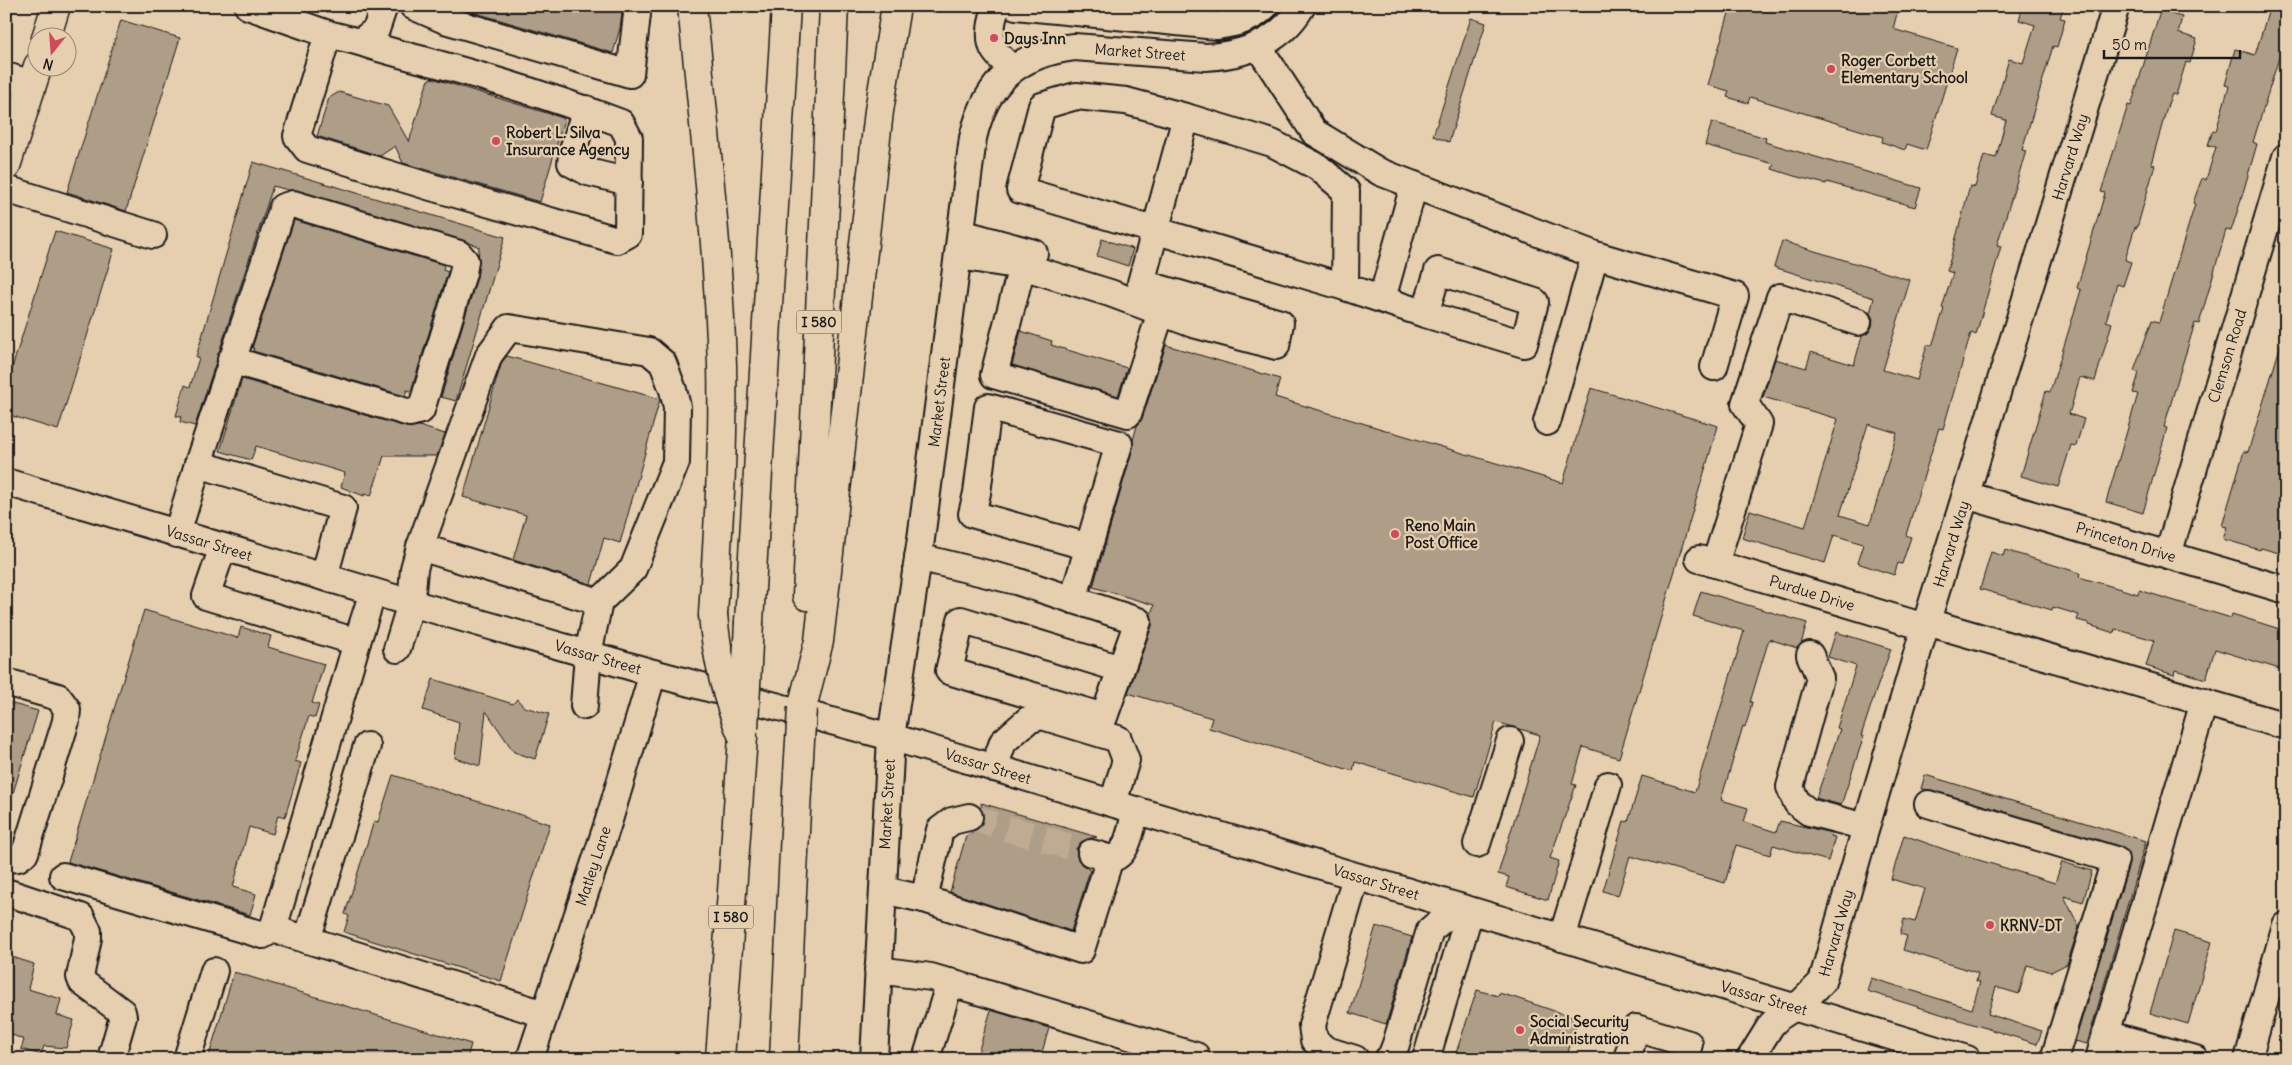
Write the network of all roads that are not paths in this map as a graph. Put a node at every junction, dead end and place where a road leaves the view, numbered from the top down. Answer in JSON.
{"nodes":[{"id":1,"x":56,"y":6,"type":"edge"},
{"id":2,"x":248,"y":6,"type":"edge"},
{"id":3,"x":384,"y":6,"type":"edge"},
{"id":4,"x":638,"y":6,"type":"edge"},
{"id":5,"x":692,"y":6,"type":"edge"},
{"id":6,"x":786,"y":6,"type":"edge"},
{"id":7,"x":834,"y":6,"type":"edge"},
{"id":8,"x":896,"y":6,"type":"edge"},
{"id":9,"x":997,"y":6,"type":"edge"},
{"id":10,"x":1016,"y":6,"type":"edge"},
{"id":11,"x":1265,"y":6,"type":"edge"},
{"id":12,"x":1302,"y":6,"type":"edge"},
{"id":13,"x":2116,"y":6,"type":"edge"},
{"id":14,"x":425,"y":9,"type":"edge"},
{"id":15,"x":1121,"y":16,"type":"junction"},
{"id":16,"x":49,"y":28,"type":"edge"},
{"id":17,"x":328,"y":34,"type":"junction"},
{"id":18,"x":360,"y":42,"type":"junction"},
{"id":19,"x":1258,"y":46,"type":"junction"},
{"id":20,"x":1120,"y":50,"type":"junction"},
{"id":21,"x":1012,"y":69,"type":"junction"},
{"id":22,"x":28,"y":75,"type":"edge"},
{"id":23,"x":6,"y":76,"type":"edge"},
{"id":24,"x":34,"y":78,"type":"edge"},
{"id":25,"x":586,"y":109,"type":"junction"},
{"id":26,"x":1186,"y":118,"type":"junction"},
{"id":27,"x":2286,"y":158,"type":"edge"},
{"id":28,"x":6,"y":166,"type":"edge"},
{"id":29,"x":629,"y":182,"type":"junction"},
{"id":30,"x":1414,"y":185,"type":"junction"},
{"id":31,"x":6,"y":189,"type":"edge"},
{"id":32,"x":6,"y":206,"type":"edge"},
{"id":33,"x":1155,"y":230,"type":"junction"},
{"id":34,"x":959,"y":244,"type":"junction"},
{"id":35,"x":1595,"y":255,"type":"junction"},
{"id":36,"x":1022,"y":266,"type":"junction"},
{"id":37,"x":1141,"y":283,"type":"junction"},
{"id":38,"x":1345,"y":287,"type":"junction"},
{"id":39,"x":1382,"y":299,"type":"junction"},
{"id":40,"x":1161,"y":312,"type":"junction"},
{"id":41,"x":1425,"y":314,"type":"dead end"},
{"id":42,"x":1858,"y":322,"type":"dead end"},
{"id":43,"x":232,"y":360,"type":"junction"},
{"id":44,"x":1714,"y":367,"type":"dead end"},
{"id":45,"x":1546,"y":422,"type":"dead end"},
{"id":46,"x":198,"y":464,"type":"junction"},
{"id":47,"x":6,"y":482,"type":"edge"},
{"id":48,"x":1966,"y":495,"type":"junction"},
{"id":49,"x":176,"y":534,"type":"junction"},
{"id":50,"x":223,"y":547,"type":"junction"},
{"id":51,"x":420,"y":547,"type":"junction"},
{"id":52,"x":1089,"y":547,"type":"junction"},
{"id":53,"x":2168,"y":555,"type":"junction"},
{"id":54,"x":918,"y":556,"type":"junction"},
{"id":55,"x":324,"y":577,"type":"junction"},
{"id":56,"x":2286,"y":590,"type":"edge"},
{"id":57,"x":373,"y":592,"type":"junction"},
{"id":58,"x":1073,"y":600,"type":"junction"},
{"id":59,"x":599,"y":602,"type":"junction"},
{"id":60,"x":411,"y":603,"type":"junction"},
{"id":61,"x":1926,"y":625,"type":"junction"},
{"id":62,"x":812,"y":640,"type":"junction"},
{"id":63,"x":357,"y":642,"type":"junction"},
{"id":64,"x":397,"y":649,"type":"dead end"},
{"id":65,"x":588,"y":654,"type":"junction"},
{"id":66,"x":1810,"y":655,"type":"dead end"},
{"id":67,"x":1121,"y":668,"type":"junction"},
{"id":68,"x":653,"y":673,"type":"junction"},
{"id":69,"x":6,"y":682,"type":"edge"},
{"id":70,"x":2204,"y":702,"type":"junction"},
{"id":71,"x":584,"y":706,"type":"dead end"},
{"id":72,"x":2286,"y":726,"type":"edge"},
{"id":73,"x":891,"y":737,"type":"junction"},
{"id":74,"x":743,"y":738,"type":"junction"},
{"id":75,"x":1510,"y":741,"type":"dead end"},
{"id":76,"x":367,"y":746,"type":"dead end"},
{"id":77,"x":994,"y":768,"type":"junction"},
{"id":78,"x":1608,"y":785,"type":"dead end"},
{"id":79,"x":1928,"y":804,"type":"dead end"},
{"id":80,"x":1124,"y":807,"type":"junction"},
{"id":81,"x":969,"y":817,"type":"tunnel mouth"},
{"id":82,"x":1866,"y":827,"type":"junction"},
{"id":83,"x":1477,"y":844,"type":"dead end"},
{"id":84,"x":6,"y":859,"type":"edge"},
{"id":85,"x":63,"y":876,"type":"dead end"},
{"id":86,"x":1356,"y":877,"type":"junction"},
{"id":87,"x":883,"y":890,"type":"junction"},
{"id":88,"x":6,"y":892,"type":"edge"},
{"id":89,"x":924,"y":900,"type":"junction"},
{"id":90,"x":1464,"y":909,"type":"junction"},
{"id":91,"x":2286,"y":925,"type":"edge"},
{"id":92,"x":273,"y":929,"type":"junction"},
{"id":93,"x":1562,"y":938,"type":"junction"},
{"id":94,"x":307,"y":940,"type":"junction"},
{"id":95,"x":878,"y":970,"type":"junction"},
{"id":96,"x":214,"y":971,"type":"dead end"},
{"id":97,"x":950,"y":982,"type":"junction"},
{"id":98,"x":1793,"y":1007,"type":"junction"},
{"id":99,"x":544,"y":1014,"type":"junction"},
{"id":100,"x":2106,"y":1034,"type":"junction"},
{"id":101,"x":112,"y":1055,"type":"dead end"},
{"id":102,"x":1199,"y":1058,"type":"edge"},
{"id":103,"x":187,"y":1059,"type":"edge"},
{"id":104,"x":530,"y":1059,"type":"edge"},
{"id":105,"x":720,"y":1059,"type":"edge"},
{"id":106,"x":784,"y":1059,"type":"edge"},
{"id":107,"x":874,"y":1059,"type":"edge"},
{"id":108,"x":926,"y":1059,"type":"edge"},
{"id":109,"x":1355,"y":1059,"type":"edge"},
{"id":110,"x":1388,"y":1059,"type":"edge"},
{"id":111,"x":1426,"y":1059,"type":"edge"},
{"id":112,"x":1627,"y":1059,"type":"edge"},
{"id":113,"x":1685,"y":1059,"type":"edge"},
{"id":114,"x":1750,"y":1059,"type":"edge"},
{"id":115,"x":1967,"y":1059,"type":"edge"},
{"id":116,"x":2054,"y":1059,"type":"edge"},
{"id":117,"x":2098,"y":1059,"type":"edge"},
{"id":118,"x":2196,"y":1059,"type":"edge"},
{"id":119,"x":2248,"y":1059,"type":"edge"}],
"edges":[{"from":1,"to":16,"type":"main road"},
{"from":2,"to":17,"type":"street"},
{"from":3,"to":18,"type":"street"},
{"from":4,"to":14,"type":"street"},
{"from":5,"to":74,"type":"main road","bridge":true},
{"from":6,"to":74,"type":"main road","number":"I 580","bridge":true},
{"from":7,"to":62,"type":"main road","number":"I 580"},
{"from":8,"to":62,"type":"main road"},
{"from":9,"to":21,"type":"street"},
{"from":10,"to":15,"type":"street"},
{"from":11,"to":15,"type":"street"},
{"from":12,"to":19,"type":"street","name":"Market Street"},
{"from":13,"to":48,"type":"street","name":"Harvard Way"},
{"from":15,"to":20,"type":"street"},
{"from":17,"to":18,"type":"street"},
{"from":17,"to":29,"type":"street"},
{"from":18,"to":25,"type":"street"},
{"from":19,"to":20,"type":"street","name":"Market Street"},
{"from":19,"to":30,"type":"street"},
{"from":20,"to":21,"type":"street","name":"Market Street"},
{"from":21,"to":34,"type":"street","name":"Market Street"},
{"from":22,"to":23,"type":"street"},
{"from":24,"to":28,"type":"main road"},
{"from":25,"to":29,"type":"street"},
{"from":25,"to":29,"type":"street"},
{"from":26,"to":33,"type":"street"},
{"from":26,"to":33,"type":"street"},
{"from":26,"to":38,"type":"street"},
{"from":27,"to":53,"type":"street","name":"Clemson Road"},
{"from":30,"to":35,"type":"street"},
{"from":30,"to":39,"type":"street"},
{"from":31,"to":32,"type":"street"},
{"from":33,"to":37,"type":"street"},
{"from":33,"to":38,"type":"street"},
{"from":34,"to":36,"type":"street"},
{"from":34,"to":37,"type":"street"},
{"from":34,"to":54,"type":"street","name":"Market Street"},
{"from":35,"to":44,"type":"street"},
{"from":35,"to":45,"type":"street"},
{"from":36,"to":40,"type":"street"},
{"from":36,"to":40,"type":"street"},
{"from":37,"to":40,"type":"street"},
{"from":38,"to":39,"type":"street"},
{"from":39,"to":41,"type":"street"},
{"from":42,"to":61,"type":"street","name":"Purdue Drive"},
{"from":43,"to":43,"type":"street"},
{"from":43,"to":46,"type":"street"},
{"from":46,"to":49,"type":"street"},
{"from":46,"to":55,"type":"street"},
{"from":47,"to":49,"type":"street","name":"Vassar Street"},
{"from":48,"to":53,"type":"street","name":"Princeton Drive"},
{"from":48,"to":61,"type":"street","name":"Harvard Way"},
{"from":49,"to":50,"type":"street","name":"Vassar Street"},
{"from":50,"to":55,"type":"street","name":"Vassar Street"},
{"from":50,"to":63,"type":"street"},
{"from":51,"to":59,"type":"street"},
{"from":51,"to":59,"type":"street"},
{"from":51,"to":60,"type":"street"},
{"from":52,"to":52,"type":"street"},
{"from":52,"to":58,"type":"street"},
{"from":53,"to":56,"type":"street","name":"Princeton Drive"},
{"from":54,"to":58,"type":"street"},
{"from":54,"to":73,"type":"street","name":"Market Street"},
{"from":55,"to":57,"type":"street","name":"Vassar Street"},
{"from":57,"to":60,"type":"street","name":"Vassar Street"},
{"from":57,"to":63,"type":"street"},
{"from":58,"to":67,"type":"street"},
{"from":59,"to":65,"type":"street"},
{"from":60,"to":64,"type":"street"},
{"from":60,"to":65,"type":"street","name":"Vassar Street"},
{"from":61,"to":70,"type":"street","name":"Purdue Drive"},
{"from":61,"to":82,"type":"street","name":"Harvard Way"},
{"from":62,"to":106,"type":"main road","bridge":true},
{"from":63,"to":92,"type":"street"},
{"from":65,"to":68,"type":"street","name":"Vassar Street"},
{"from":65,"to":71,"type":"street"},
{"from":66,"to":82,"type":"street"},
{"from":67,"to":67,"type":"street"},
{"from":68,"to":73,"type":"street","name":"Vassar Street"},
{"from":68,"to":99,"type":"street","name":"Matley Lane"},
{"from":69,"to":84,"type":"street"},
{"from":70,"to":72,"type":"street","name":"Purdue Drive"},
{"from":70,"to":100,"type":"street"},
{"from":73,"to":77,"type":"street","name":"Vassar Street"},
{"from":73,"to":87,"type":"street","name":"Market Street"},
{"from":74,"to":105,"type":"main road","number":"I 580"},
{"from":75,"to":83,"type":"street"},
{"from":76,"to":94,"type":"street"},
{"from":77,"to":80,"type":"street","name":"Vassar Street"},
{"from":77,"to":80,"type":"street"},
{"from":78,"to":93,"type":"street"},
{"from":79,"to":116,"type":"street"},
{"from":80,"to":86,"type":"street","name":"Vassar Street"},
{"from":80,"to":89,"type":"street"},
{"from":81,"to":89,"type":"street"},
{"from":82,"to":98,"type":"street","name":"Harvard Way"},
{"from":85,"to":92,"type":"street"},
{"from":86,"to":90,"type":"street","name":"Vassar Street"},
{"from":86,"to":109,"type":"street"},
{"from":87,"to":89,"type":"street"},
{"from":87,"to":95,"type":"street","name":"Market Street"},
{"from":88,"to":101,"type":"street"},
{"from":90,"to":93,"type":"street","name":"Vassar Street"},
{"from":90,"to":110,"type":"street"},
{"from":90,"to":111,"type":"street"},
{"from":91,"to":119,"type":"street"},
{"from":92,"to":94,"type":"street"},
{"from":93,"to":98,"type":"street","name":"Vassar Street"},
{"from":94,"to":99,"type":"street"},
{"from":95,"to":97,"type":"street"},
{"from":95,"to":107,"type":"street","name":"Market Street"},
{"from":96,"to":103,"type":"street"},
{"from":97,"to":102,"type":"street"},
{"from":97,"to":108,"type":"street"},
{"from":98,"to":114,"type":"street","name":"Harvard Way"},
{"from":98,"to":115,"type":"street","name":"Vassar Street"},
{"from":99,"to":104,"type":"street","name":"Matley Lane"},
{"from":100,"to":117,"type":"street"},
{"from":100,"to":118,"type":"street"},
{"from":112,"to":113,"type":"street"}]}
